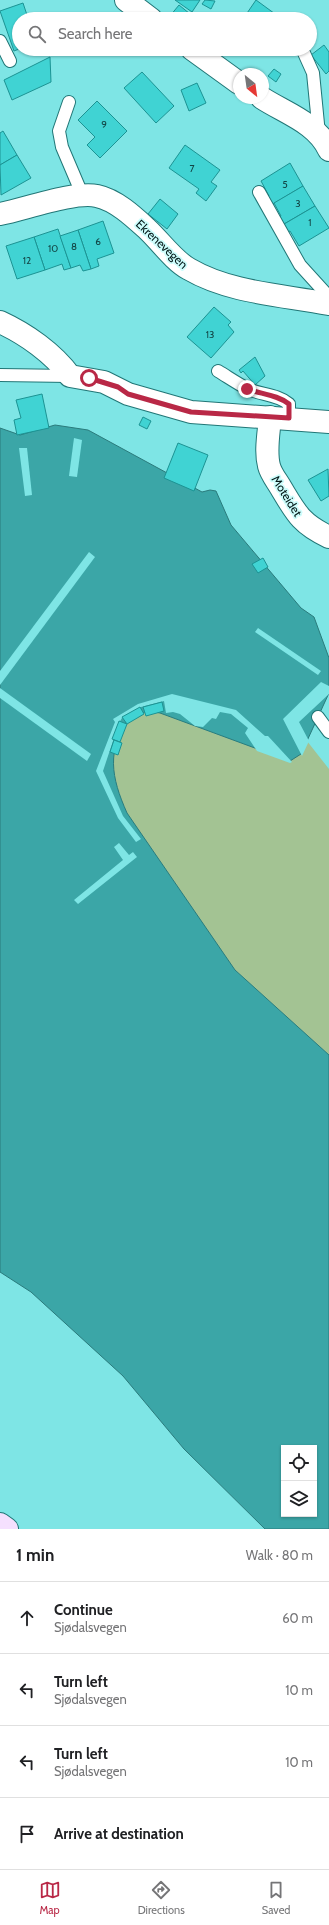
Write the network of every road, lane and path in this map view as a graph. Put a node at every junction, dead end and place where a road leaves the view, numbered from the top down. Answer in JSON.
{"nodes":[{"id":1,"x":126,"y":0,"type":"edge"},
{"id":2,"x":142,"y":12,"type":"edge"},
{"id":3,"x":0,"y":42,"type":"edge"},
{"id":4,"x":202,"y":56,"type":"edge"},
{"id":5,"x":305,"y":56,"type":"edge"},
{"id":6,"x":10,"y":61,"type":"dead end"},
{"id":7,"x":233,"y":78,"type":"edge"},
{"id":8,"x":69,"y":102,"type":"dead end"},
{"id":9,"x":269,"y":102,"type":"edge"},
{"id":10,"x":324,"y":142,"type":"edge"},
{"id":11,"x":258,"y":192,"type":"dead end"},
{"id":12,"x":82,"y":194,"type":"junction"},
{"id":13,"x":0,"y":214,"type":"edge"},
{"id":14,"x":329,"y":297,"type":"edge"},
{"id":15,"x":329,"y":304,"type":"edge"},
{"id":16,"x":0,"y":322,"type":"edge"},
{"id":17,"x":218,"y":371,"type":"dead end"},
{"id":18,"x":0,"y":375,"type":"edge"},
{"id":19,"x":70,"y":376,"type":"junction"},
{"id":20,"x":280,"y":417,"type":"junction"},
{"id":21,"x":329,"y":422,"type":"edge"},
{"id":22,"x":329,"y":537,"type":"edge"},
{"id":23,"x":318,"y":717,"type":"dead end"},
{"id":24,"x":329,"y":732,"type":"edge"},
{"id":25,"x":0,"y":1524,"type":"edge"},
{"id":26,"x":7,"y":1529,"type":"edge"}],
"edges":[{"from":1,"to":2,"type":"street"},
{"from":3,"to":6,"type":"lane"},
{"from":4,"to":7,"type":"street"},
{"from":5,"to":10,"type":"lane"},
{"from":8,"to":12,"type":"lane"},
{"from":9,"to":10,"type":"street"},
{"from":11,"to":14,"type":"lane"},
{"from":12,"to":13,"type":"street","name":"Ekrenevegen"},
{"from":12,"to":15,"type":"street","name":"Ekrenevegen"},
{"from":16,"to":19,"type":"street"},
{"from":17,"to":20,"type":"lane"},
{"from":18,"to":19,"type":"lane"},
{"from":19,"to":20,"type":"street"},
{"from":20,"to":21,"type":"street"},
{"from":20,"to":22,"type":"street","name":"Moteidet"},
{"from":23,"to":24,"type":"lane"},
{"from":25,"to":26,"type":"main road"}]}
